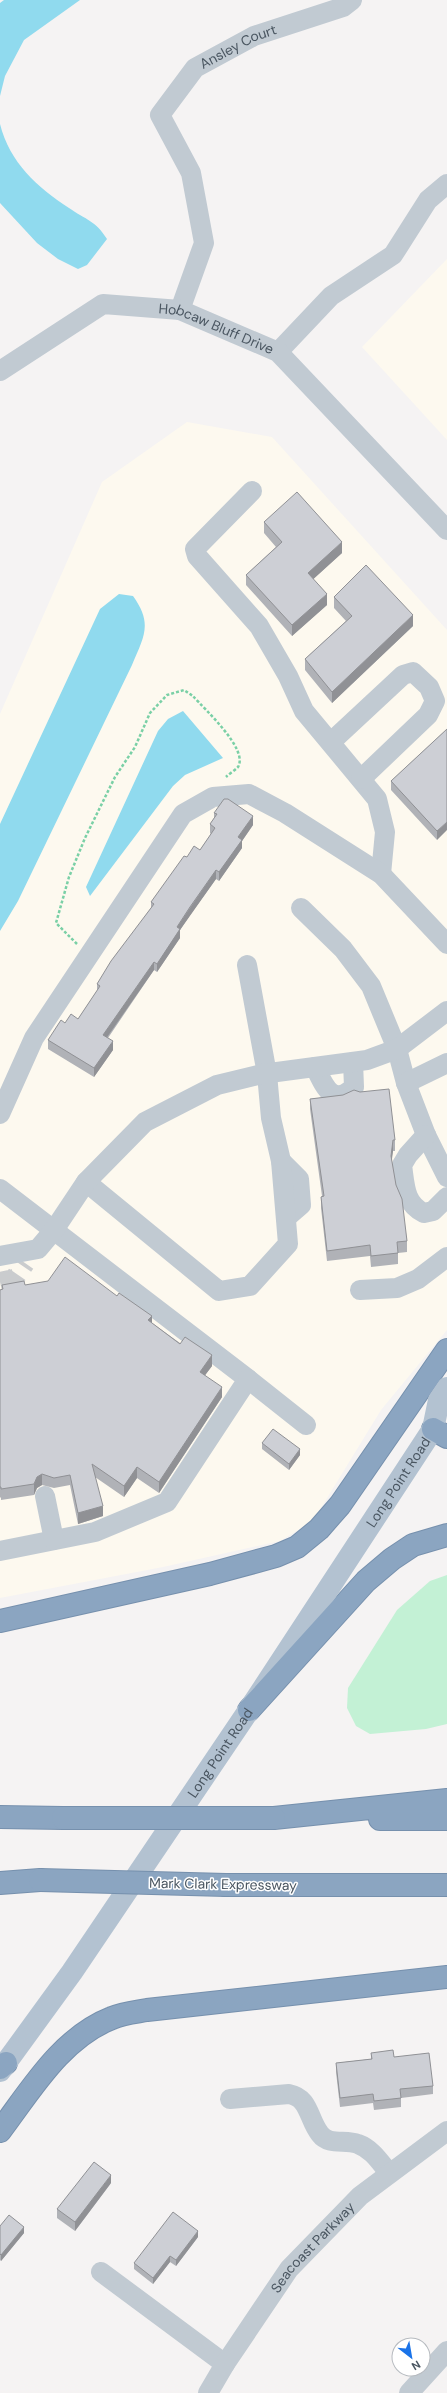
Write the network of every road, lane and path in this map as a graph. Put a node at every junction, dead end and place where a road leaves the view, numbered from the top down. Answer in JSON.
{"nodes":[{"id":1,"x":352,"y":0,"type":"edge"},
{"id":2,"x":447,"y":184,"type":"edge"},
{"id":3,"x":180,"y":310,"type":"junction"},
{"id":4,"x":278,"y":352,"type":"junction"},
{"id":5,"x":0,"y":371,"type":"edge"},
{"id":6,"x":252,"y":491,"type":"dead end"},
{"id":7,"x":447,"y":530,"type":"edge"},
{"id":8,"x":331,"y":742,"type":"junction"},
{"id":9,"x":361,"y":779,"type":"junction"},
{"id":10,"x":221,"y":796,"type":"junction"},
{"id":11,"x":381,"y":874,"type":"junction"},
{"id":12,"x":301,"y":908,"type":"dead end"},
{"id":13,"x":447,"y":944,"type":"edge"},
{"id":14,"x":90,"y":954,"type":"junction"},
{"id":15,"x":247,"y":965,"type":"dead end"},
{"id":16,"x":447,"y":1011,"type":"edge"},
{"id":17,"x":397,"y":1049,"type":"junction"},
{"id":18,"x":353,"y":1062,"type":"junction"},
{"id":19,"x":447,"y":1063,"type":"edge"},
{"id":20,"x":315,"y":1067,"type":"junction"},
{"id":21,"x":267,"y":1074,"type":"junction"},
{"id":22,"x":406,"y":1083,"type":"junction"},
{"id":23,"x":0,"y":1114,"type":"edge"},
{"id":24,"x":426,"y":1134,"type":"junction"},
{"id":25,"x":446,"y":1175,"type":"edge"},
{"id":26,"x":86,"y":1182,"type":"junction"},
{"id":27,"x":0,"y":1189,"type":"edge"},
{"id":28,"x":447,"y":1197,"type":"edge"},
{"id":29,"x":54,"y":1230,"type":"junction"},
{"id":30,"x":0,"y":1256,"type":"edge"},
{"id":31,"x":447,"y":1257,"type":"edge"},
{"id":32,"x":360,"y":1290,"type":"dead end"},
{"id":33,"x":447,"y":1350,"type":"edge"},
{"id":34,"x":248,"y":1379,"type":"junction"},
{"id":35,"x":447,"y":1388,"type":"edge"},
{"id":36,"x":306,"y":1425,"type":"dead end"},
{"id":37,"x":442,"y":1430,"type":"edge"},
{"id":38,"x":45,"y":1496,"type":"dead end"},
{"id":39,"x":447,"y":1535,"type":"edge"},
{"id":40,"x":54,"y":1540,"type":"junction"},
{"id":41,"x":0,"y":1551,"type":"edge"},
{"id":42,"x":0,"y":1621,"type":"edge"},
{"id":43,"x":249,"y":1710,"type":"junction"},
{"id":44,"x":447,"y":1800,"type":"edge"},
{"id":45,"x":0,"y":1817,"type":"edge"},
{"id":46,"x":274,"y":1818,"type":"junction"},
{"id":47,"x":447,"y":1819,"type":"edge"},
{"id":48,"x":0,"y":1880,"type":"edge"},
{"id":49,"x":40,"y":1880,"type":"junction"},
{"id":50,"x":0,"y":1883,"type":"edge"},
{"id":51,"x":447,"y":1885,"type":"edge"},
{"id":52,"x":447,"y":1977,"type":"edge"},
{"id":53,"x":2,"y":2068,"type":"edge"},
{"id":54,"x":230,"y":2099,"type":"dead end"},
{"id":55,"x":0,"y":2131,"type":"edge"},
{"id":56,"x":447,"y":2131,"type":"edge"},
{"id":57,"x":389,"y":2173,"type":"junction"},
{"id":58,"x":101,"y":2272,"type":"dead end"},
{"id":59,"x":447,"y":2351,"type":"edge"},
{"id":60,"x":225,"y":2364,"type":"junction"},
{"id":61,"x":208,"y":2393,"type":"edge"},
{"id":62,"x":409,"y":2393,"type":"edge"}],
"edges":[{"from":1,"to":3,"type":"street","name":"Ansley Court"},
{"from":2,"to":4,"type":"street"},
{"from":3,"to":4,"type":"street","name":"Hobcaw Bluff Drive"},
{"from":3,"to":5,"type":"street","name":"Hobcaw Bluff Drive"},
{"from":4,"to":7,"type":"street","name":"Hobcaw Bluff Drive"},
{"from":6,"to":8,"type":"street"},
{"from":8,"to":9,"type":"street"},
{"from":8,"to":9,"type":"street"},
{"from":9,"to":11,"type":"street"},
{"from":10,"to":11,"type":"street"},
{"from":10,"to":14,"type":"street"},
{"from":10,"to":14,"type":"path"},
{"from":11,"to":13,"type":"street"},
{"from":12,"to":17,"type":"street"},
{"from":14,"to":23,"type":"street"},
{"from":15,"to":21,"type":"street"},
{"from":16,"to":17,"type":"street"},
{"from":17,"to":18,"type":"street"},
{"from":17,"to":22,"type":"street"},
{"from":18,"to":20,"type":"street"},
{"from":18,"to":20,"type":"street"},
{"from":19,"to":22,"type":"street"},
{"from":20,"to":21,"type":"street"},
{"from":21,"to":26,"type":"street"},
{"from":21,"to":26,"type":"street"},
{"from":22,"to":24,"type":"street"},
{"from":24,"to":25,"type":"street"},
{"from":24,"to":28,"type":"street"},
{"from":26,"to":29,"type":"street"},
{"from":27,"to":29,"type":"street"},
{"from":29,"to":30,"type":"street"},
{"from":29,"to":34,"type":"street"},
{"from":31,"to":32,"type":"street"},
{"from":33,"to":42,"type":"highway"},
{"from":34,"to":36,"type":"street"},
{"from":34,"to":40,"type":"street"},
{"from":35,"to":37,"type":"main road","name":"Long Point Road"},
{"from":37,"to":43,"type":"main road","name":"Long Point Road"},
{"from":38,"to":40,"type":"street"},
{"from":39,"to":43,"type":"highway"},
{"from":40,"to":41,"type":"street"},
{"from":43,"to":53,"type":"main road","name":"Long Point Road"},
{"from":44,"to":46,"type":"highway"},
{"from":45,"to":46,"type":"highway","bridge":true},
{"from":46,"to":47,"type":"highway"},
{"from":48,"to":49,"type":"highway","name":"Mark Clark Expressway"},
{"from":49,"to":50,"type":"highway"},
{"from":49,"to":51,"type":"highway","name":"Mark Clark Expressway","bridge":true},
{"from":52,"to":55,"type":"highway"},
{"from":54,"to":57,"type":"street"},
{"from":56,"to":57,"type":"street","name":"Seacoast Parkway"},
{"from":57,"to":60,"type":"street","name":"Seacoast Parkway"},
{"from":58,"to":60,"type":"street"},
{"from":59,"to":62,"type":"street"},
{"from":60,"to":61,"type":"street","name":"Seacoast Parkway"}]}
